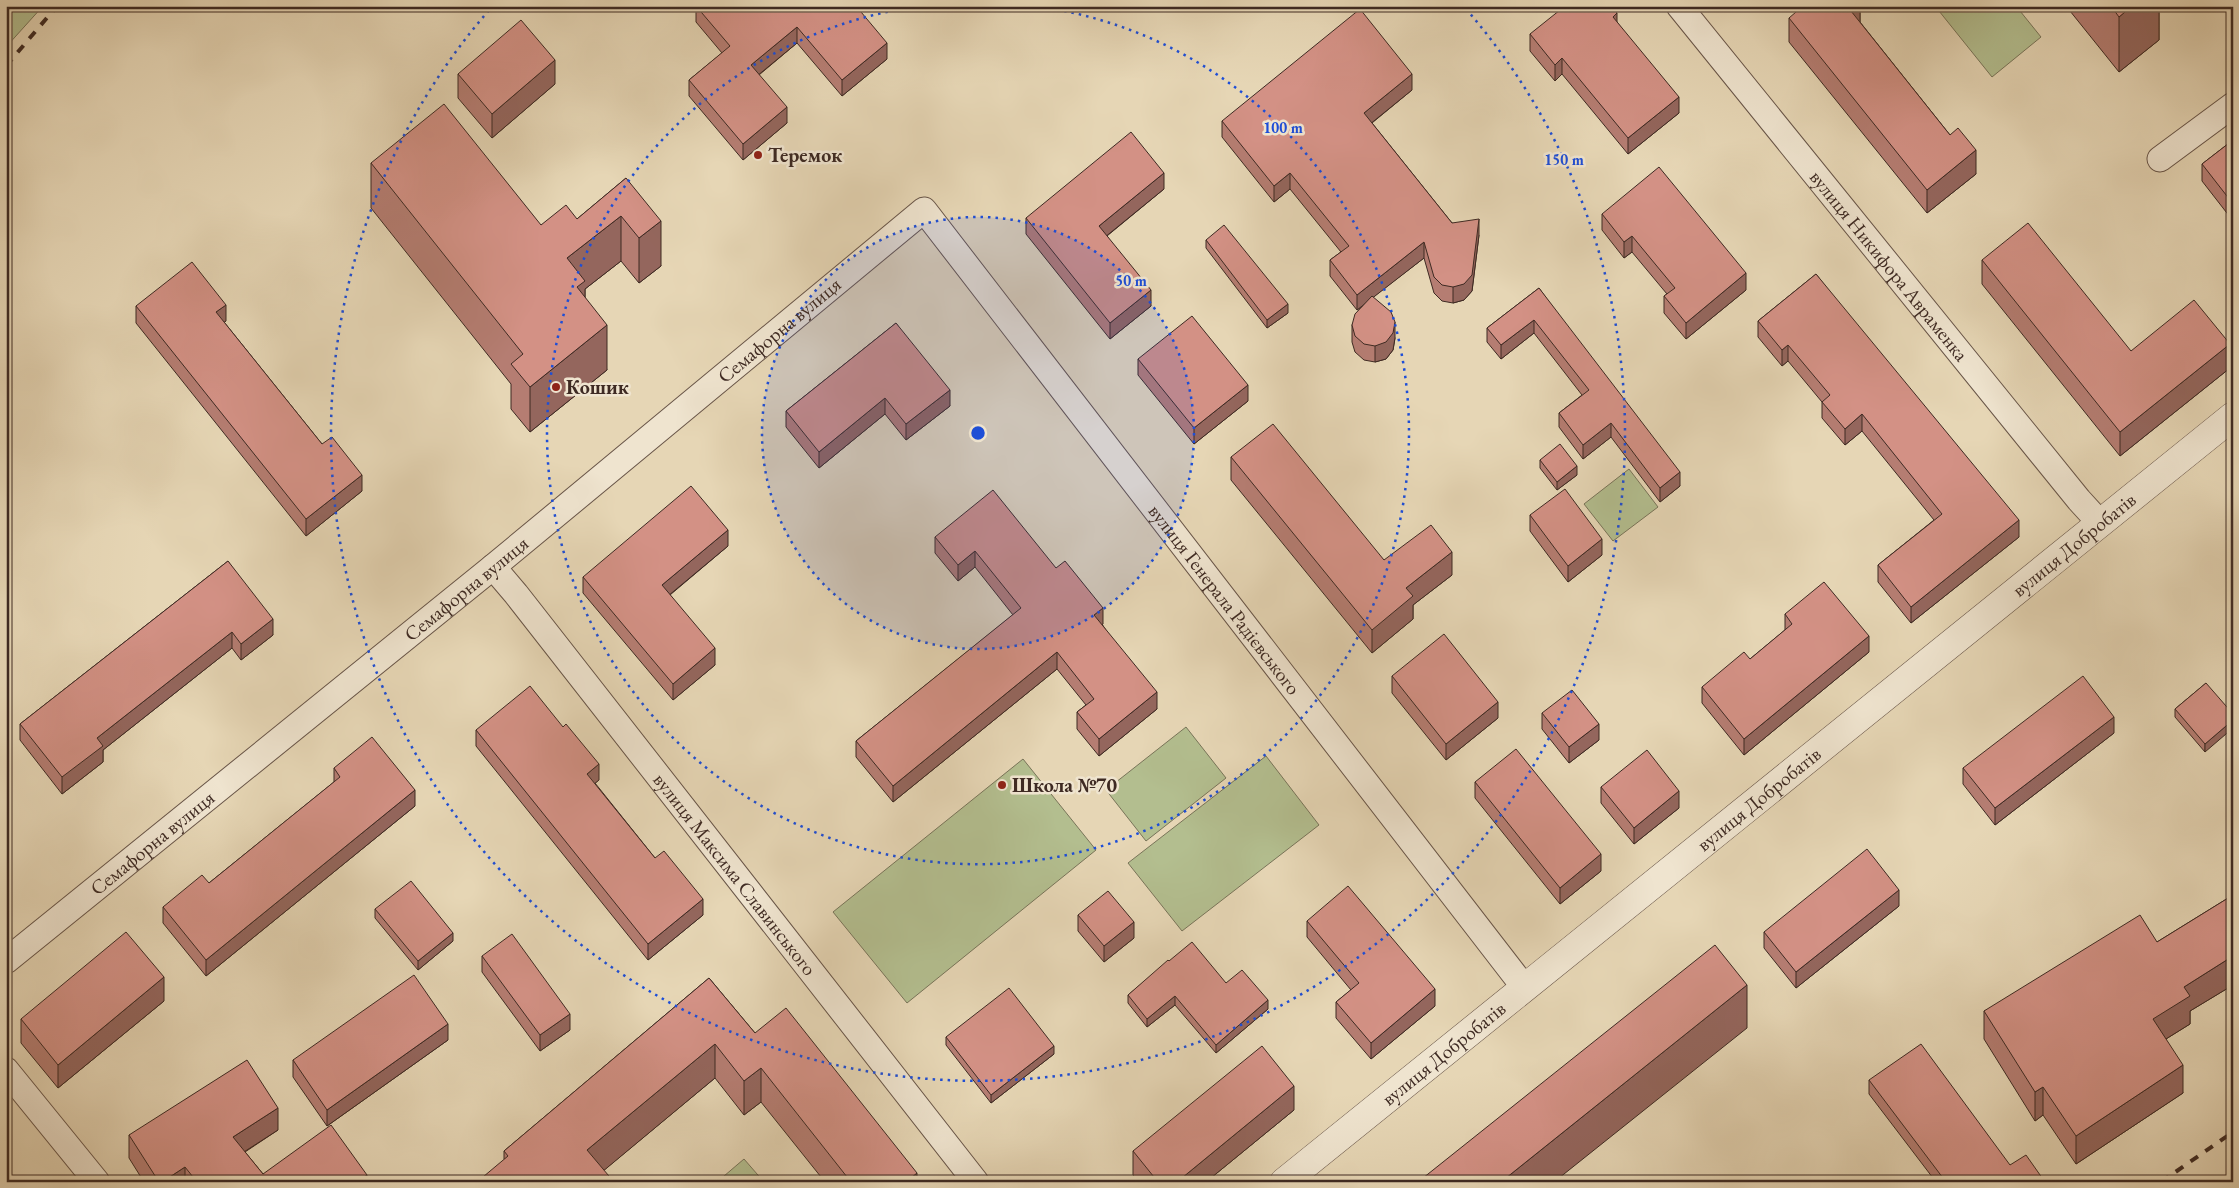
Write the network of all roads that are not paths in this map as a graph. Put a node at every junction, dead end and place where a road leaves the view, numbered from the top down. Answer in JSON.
{"nodes":[{"id":1,"x":1679,"y":6,"type":"edge"},
{"id":2,"x":2233,"y":105,"type":"edge"},
{"id":3,"x":2160,"y":159,"type":"dead end"},
{"id":4,"x":924,"y":210,"type":"joint"},
{"id":5,"x":2233,"y":416,"type":"edge"},
{"id":6,"x":2100,"y":523,"type":"junction"},
{"id":7,"x":493,"y":567,"type":"junction"},
{"id":8,"x":6,"y":961,"type":"edge"},
{"id":9,"x":1524,"y":988,"type":"junction"},
{"id":10,"x":6,"y":1070,"type":"edge"},
{"id":11,"x":97,"y":1182,"type":"edge"},
{"id":12,"x":976,"y":1182,"type":"edge"},
{"id":13,"x":1284,"y":1182,"type":"edge"}],
"edges":[{"from":1,"to":6,"type":"street","name":"вулиця Никифора Авраменка"},
{"from":2,"to":3,"type":"street"},
{"from":4,"to":7,"type":"street","name":"Семафорна вулиця"},
{"from":4,"to":9,"type":"street","name":"вулиця Генерала Радієвського"},
{"from":5,"to":6,"type":"street","name":"вулиця Добробатів"},
{"from":6,"to":9,"type":"street","name":"вулиця Добробатів"},
{"from":7,"to":8,"type":"street","name":"Семафорна вулиця"},
{"from":7,"to":12,"type":"street","name":"вулиця Максима Славинського"},
{"from":9,"to":13,"type":"street","name":"вулиця Добробатів"},
{"from":10,"to":11,"type":"street"}]}
